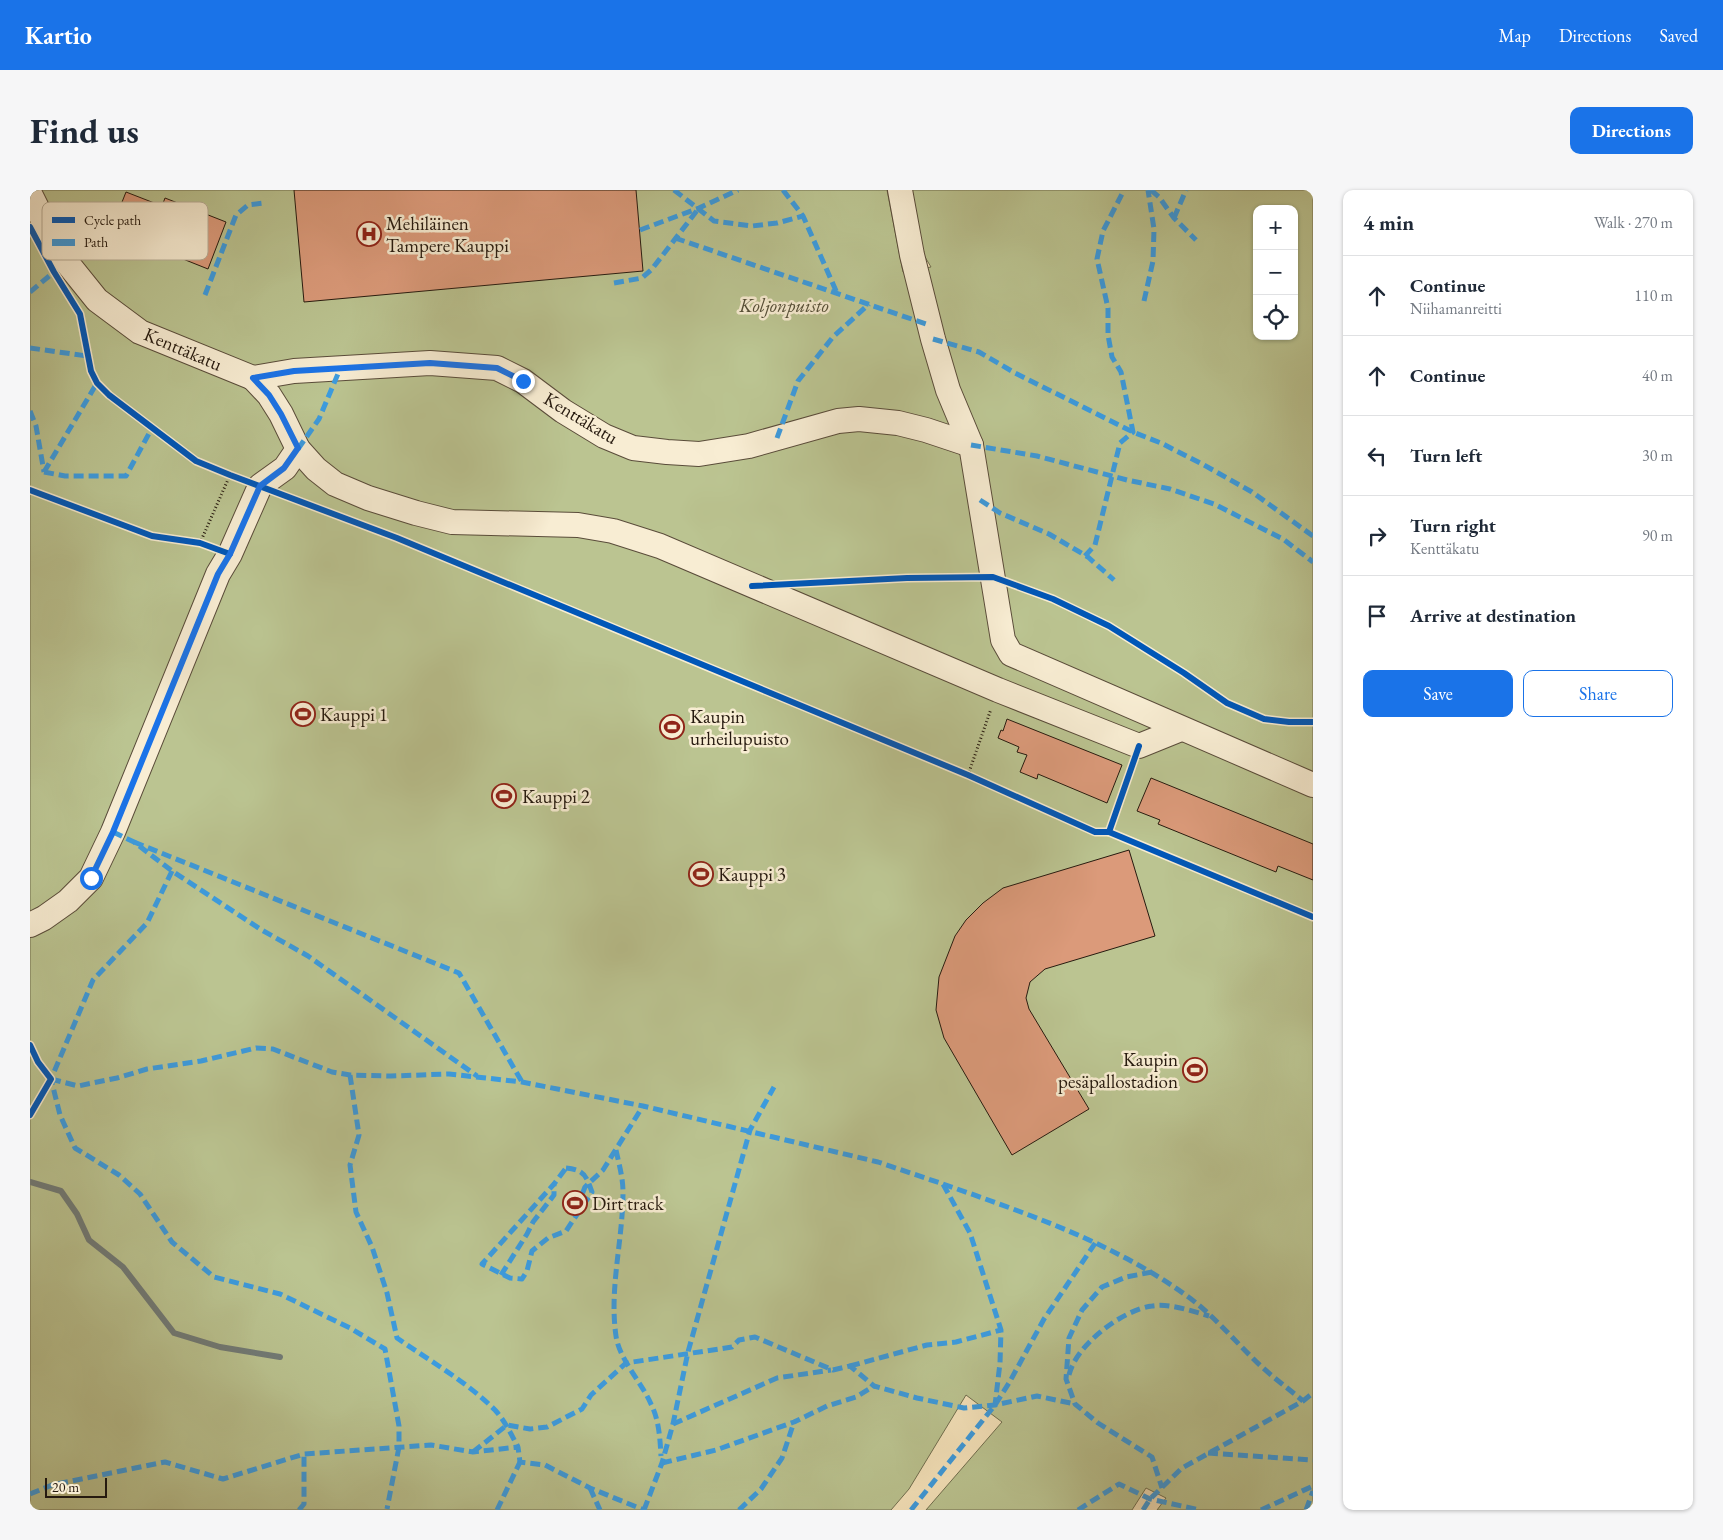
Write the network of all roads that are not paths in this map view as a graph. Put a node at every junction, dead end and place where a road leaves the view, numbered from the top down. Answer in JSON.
{"nodes":[{"id":1,"x":900,"y":190,"type":"edge"},
{"id":2,"x":30,"y":194,"type":"edge"},
{"id":3,"x":42,"y":218,"type":"edge"},
{"id":4,"x":65,"y":260,"type":"edge"},
{"id":5,"x":253,"y":378,"type":"junction"},
{"id":6,"x":971,"y":446,"type":"junction"},
{"id":7,"x":298,"y":448,"type":"junction"},
{"id":8,"x":1181,"y":729,"type":"junction"},
{"id":9,"x":1313,"y":785,"type":"edge"},
{"id":10,"x":30,"y":925,"type":"edge"}],
"edges":[{"from":1,"to":6,"type":"lane"},
{"from":2,"to":3,"type":"lane","name":"Kenttäkatu"},
{"from":4,"to":5,"type":"lane","name":"Kenttäkatu"},
{"from":5,"to":6,"type":"lane","name":"Kenttäkatu"},
{"from":5,"to":7,"type":"lane"},
{"from":6,"to":8,"type":"lane"},
{"from":7,"to":8,"type":"lane"},
{"from":7,"to":10,"type":"lane"},
{"from":8,"to":9,"type":"lane"}]}
